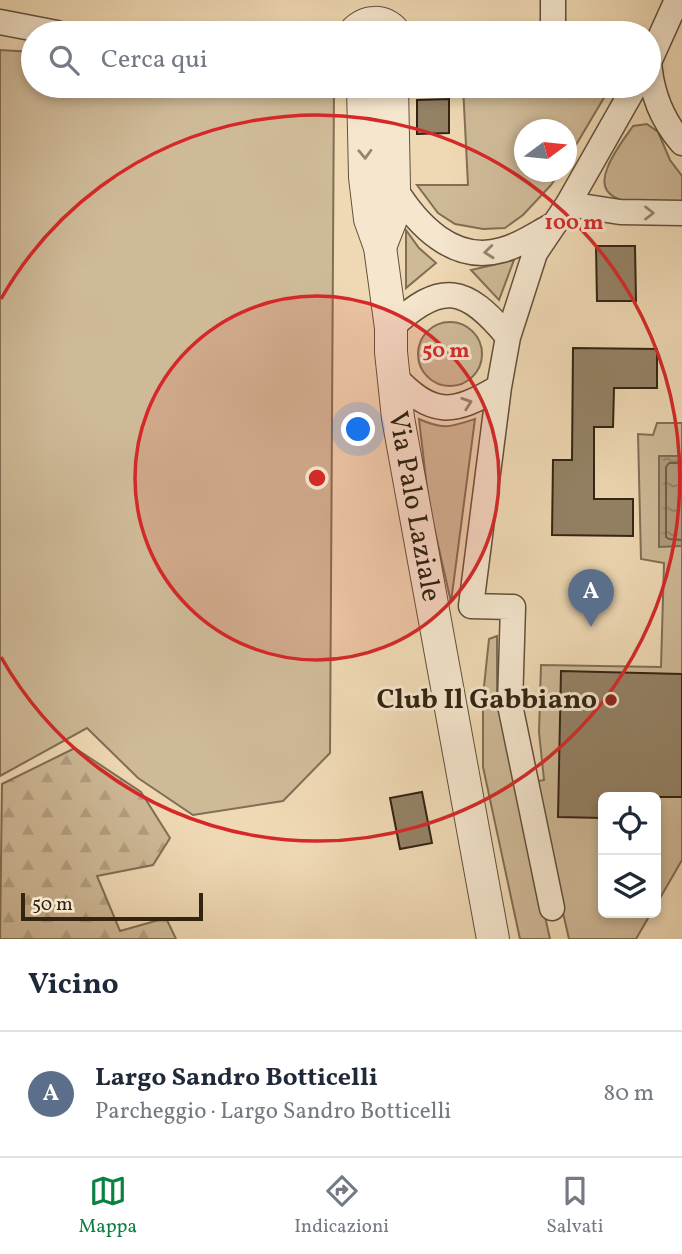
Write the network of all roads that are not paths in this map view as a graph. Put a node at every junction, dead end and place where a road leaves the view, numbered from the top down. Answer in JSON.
{"nodes":[{"id":1,"x":553,"y":0,"type":"edge"},
{"id":2,"x":677,"y":0,"type":"edge"},
{"id":3,"x":552,"y":21,"type":"edge"},
{"id":4,"x":0,"y":22,"type":"edge"},
{"id":5,"x":661,"y":23,"type":"edge"},
{"id":6,"x":21,"y":26,"type":"edge"},
{"id":7,"x":364,"y":98,"type":"edge"},
{"id":8,"x":392,"y":98,"type":"edge"},
{"id":9,"x":628,"y":98,"type":"edge"},
{"id":10,"x":656,"y":98,"type":"edge"},
{"id":11,"x":682,"y":143,"type":"edge"},
{"id":12,"x":394,"y":187,"type":"junction"},
{"id":13,"x":568,"y":204,"type":"junction"},
{"id":14,"x":682,"y":213,"type":"edge"},
{"id":15,"x":551,"y":226,"type":"junction"},
{"id":16,"x":380,"y":247,"type":"junction"},
{"id":17,"x":391,"y":328,"type":"junction"},
{"id":18,"x":508,"y":337,"type":"junction"},
{"id":19,"x":393,"y":375,"type":"junction"},
{"id":20,"x":499,"y":387,"type":"junction"},
{"id":21,"x":427,"y":404,"type":"junction"},
{"id":22,"x":398,"y":418,"type":"junction"},
{"id":23,"x":552,"y":908,"type":"dead end"},
{"id":24,"x":493,"y":939,"type":"edge"}],
"edges":[{"from":1,"to":3,"type":"street"},
{"from":2,"to":5,"type":"street"},
{"from":4,"to":6,"type":"street"},
{"from":7,"to":16,"type":"street","name":"Via Palo Laziale","one_way":true},
{"from":8,"to":12,"type":"street","name":"Via Palo Laziale"},
{"from":9,"to":13,"type":"street"},
{"from":10,"to":11,"type":"street"},
{"from":15,"to":12,"type":"street","one_way":true},
{"from":12,"to":16,"type":"street","name":"Via Palo Laziale"},
{"from":13,"to":14,"type":"street","one_way":true},
{"from":13,"to":15,"type":"street"},
{"from":15,"to":18,"type":"street"},
{"from":16,"to":17,"type":"street","name":"Via Palo Laziale"},
{"from":17,"to":18,"type":"street"},
{"from":17,"to":19,"type":"street","name":"Via Palo Laziale"},
{"from":18,"to":20,"type":"street"},
{"from":19,"to":21,"type":"street"},
{"from":19,"to":22,"type":"street","name":"Via Palo Laziale"},
{"from":21,"to":20,"type":"street","one_way":true},
{"from":20,"to":23,"type":"street"},
{"from":21,"to":22,"type":"street"},
{"from":22,"to":24,"type":"street","name":"Via Palo Laziale"}]}
